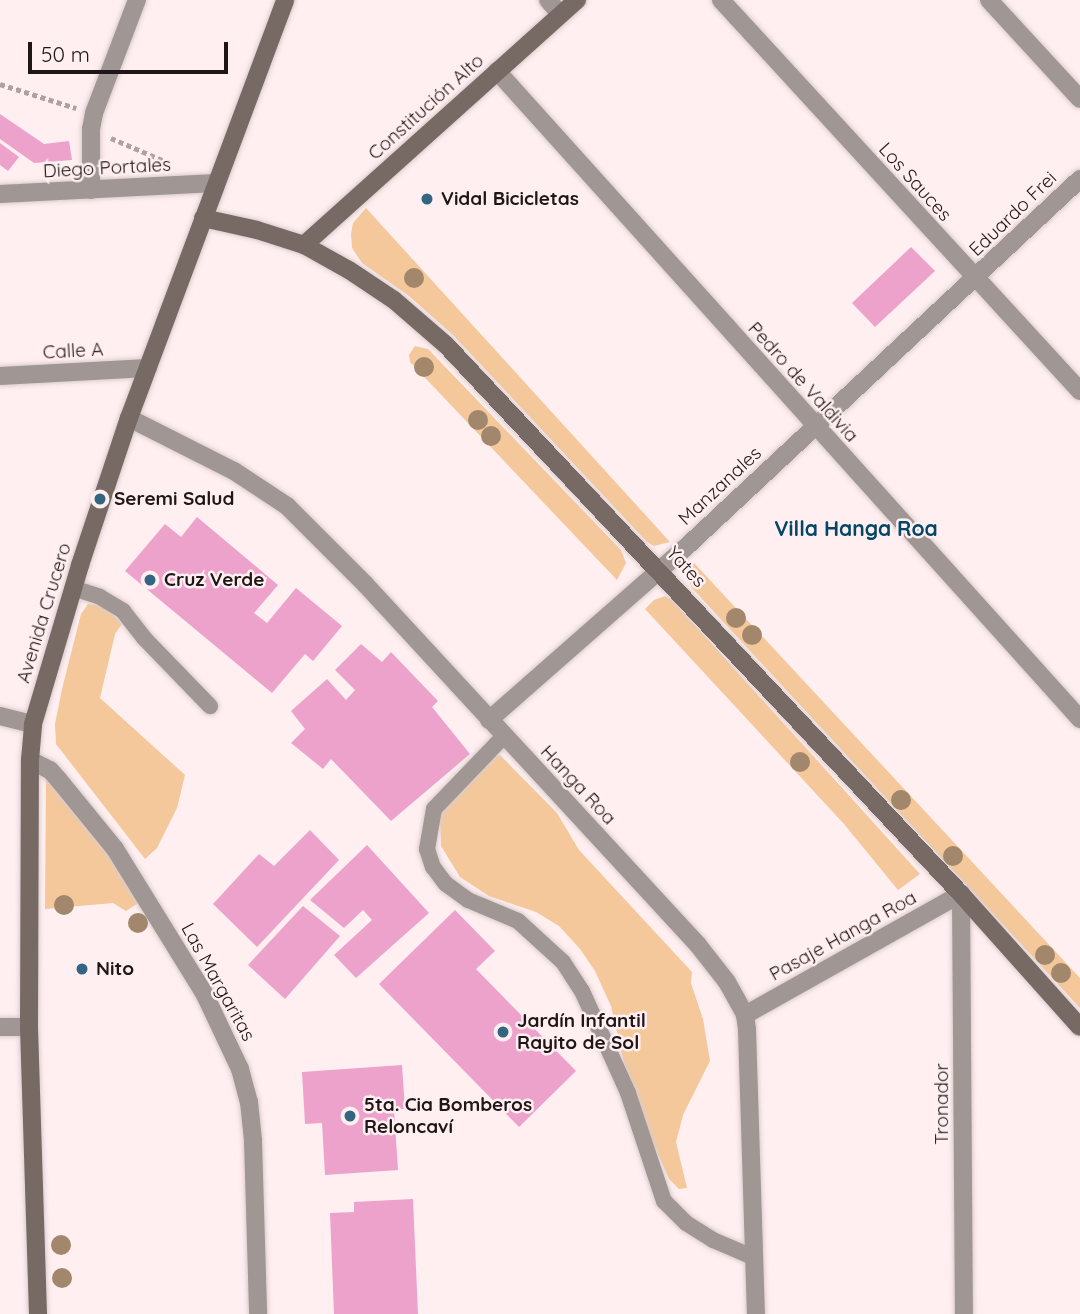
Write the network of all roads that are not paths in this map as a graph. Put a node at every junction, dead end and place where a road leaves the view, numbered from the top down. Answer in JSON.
{"nodes":[{"id":1,"x":137,"y":0,"type":"edge"},
{"id":2,"x":285,"y":0,"type":"edge"},
{"id":3,"x":548,"y":0,"type":"edge"},
{"id":4,"x":577,"y":0,"type":"edge"},
{"id":5,"x":721,"y":0,"type":"edge"},
{"id":6,"x":989,"y":0,"type":"edge"},
{"id":7,"x":560,"y":14,"type":"junction"},
{"id":8,"x":497,"y":71,"type":"junction"},
{"id":9,"x":1080,"y":99,"type":"edge"},
{"id":10,"x":1080,"y":179,"type":"edge"},
{"id":11,"x":216,"y":183,"type":"junction"},
{"id":12,"x":91,"y":190,"type":"junction"},
{"id":13,"x":0,"y":194,"type":"edge"},
{"id":14,"x":203,"y":218,"type":"junction"},
{"id":15,"x":304,"y":245,"type":"junction"},
{"id":16,"x":975,"y":279,"type":"junction"},
{"id":17,"x":148,"y":368,"type":"junction"},
{"id":18,"x":0,"y":376,"type":"edge"},
{"id":19,"x":1080,"y":391,"type":"edge"},
{"id":20,"x":129,"y":418,"type":"junction"},
{"id":21,"x":815,"y":427,"type":"junction"},
{"id":22,"x":660,"y":570,"type":"junction"},
{"id":23,"x":73,"y":588,"type":"junction"},
{"id":24,"x":210,"y":706,"type":"dead end"},
{"id":25,"x":0,"y":716,"type":"edge"},
{"id":26,"x":1080,"y":719,"type":"edge"},
{"id":27,"x":489,"y":720,"type":"junction"},
{"id":28,"x":33,"y":724,"type":"junction"},
{"id":29,"x":504,"y":736,"type":"junction"},
{"id":30,"x":30,"y":760,"type":"junction"},
{"id":31,"x":961,"y":894,"type":"junction"},
{"id":32,"x":745,"y":1015,"type":"junction"},
{"id":33,"x":0,"y":1027,"type":"edge"},
{"id":34,"x":29,"y":1027,"type":"junction"},
{"id":35,"x":1080,"y":1027,"type":"edge"},
{"id":36,"x":753,"y":1257,"type":"junction"},
{"id":37,"x":38,"y":1314,"type":"edge"},
{"id":38,"x":258,"y":1314,"type":"edge"},
{"id":39,"x":756,"y":1314,"type":"edge"},
{"id":40,"x":964,"y":1314,"type":"edge"}],
"edges":[{"from":1,"to":12,"type":"street"},
{"from":2,"to":11,"type":"main road","name":"Avenida Crucero"},
{"from":3,"to":7,"type":"street"},
{"from":4,"to":7,"type":"main road","name":"Constitución Alto"},
{"from":5,"to":16,"type":"street","name":"Los Sauces"},
{"from":6,"to":9,"type":"street"},
{"from":7,"to":8,"type":"main road","name":"Constitución Alto"},
{"from":8,"to":15,"type":"main road","name":"Constitución Alto"},
{"from":8,"to":21,"type":"street","name":"Pedro de Valdivia"},
{"from":10,"to":16,"type":"street","name":"Eduardo Frei"},
{"from":11,"to":12,"type":"street","name":"Diego Portales"},
{"from":11,"to":14,"type":"main road","name":"Avenida Crucero"},
{"from":12,"to":13,"type":"street","name":"Diego Portales"},
{"from":14,"to":15,"type":"main road","name":"Yates"},
{"from":14,"to":17,"type":"main road","name":"Avenida Crucero"},
{"from":15,"to":22,"type":"main road","name":"Yates"},
{"from":16,"to":19,"type":"street","name":"Los Sauces"},
{"from":16,"to":21,"type":"street","name":"Manzanales"},
{"from":17,"to":18,"type":"street","name":"Calle A"},
{"from":17,"to":20,"type":"main road","name":"Avenida Crucero"},
{"from":20,"to":23,"type":"main road","name":"Avenida Crucero"},
{"from":20,"to":27,"type":"street","name":"Hanga Roa"},
{"from":21,"to":22,"type":"street","name":"Manzanales"},
{"from":21,"to":26,"type":"street","name":"Pedro de Valdivia"},
{"from":22,"to":27,"type":"street","name":"Manzanales"},
{"from":22,"to":31,"type":"main road","name":"Yates"},
{"from":23,"to":24,"type":"lane"},
{"from":23,"to":28,"type":"main road","name":"Avenida Crucero"},
{"from":25,"to":28,"type":"street"},
{"from":27,"to":29,"type":"street","name":"Hanga Roa"},
{"from":28,"to":30,"type":"main road","name":"Avenida Crucero"},
{"from":29,"to":32,"type":"street","name":"Hanga Roa"},
{"from":29,"to":36,"type":"lane"},
{"from":30,"to":34,"type":"main road","name":"Avenida Crucero"},
{"from":30,"to":38,"type":"street","name":"Las Margaritas"},
{"from":31,"to":32,"type":"street","name":"Pasaje Hanga Roa"},
{"from":31,"to":35,"type":"main road","name":"Yates"},
{"from":31,"to":40,"type":"street","name":"Tronador"},
{"from":32,"to":36,"type":"street","name":"Hanga Roa"},
{"from":33,"to":34,"type":"street"},
{"from":34,"to":37,"type":"main road","name":"Avenida Crucero"},
{"from":36,"to":39,"type":"street","name":"Hanga Roa"}]}
